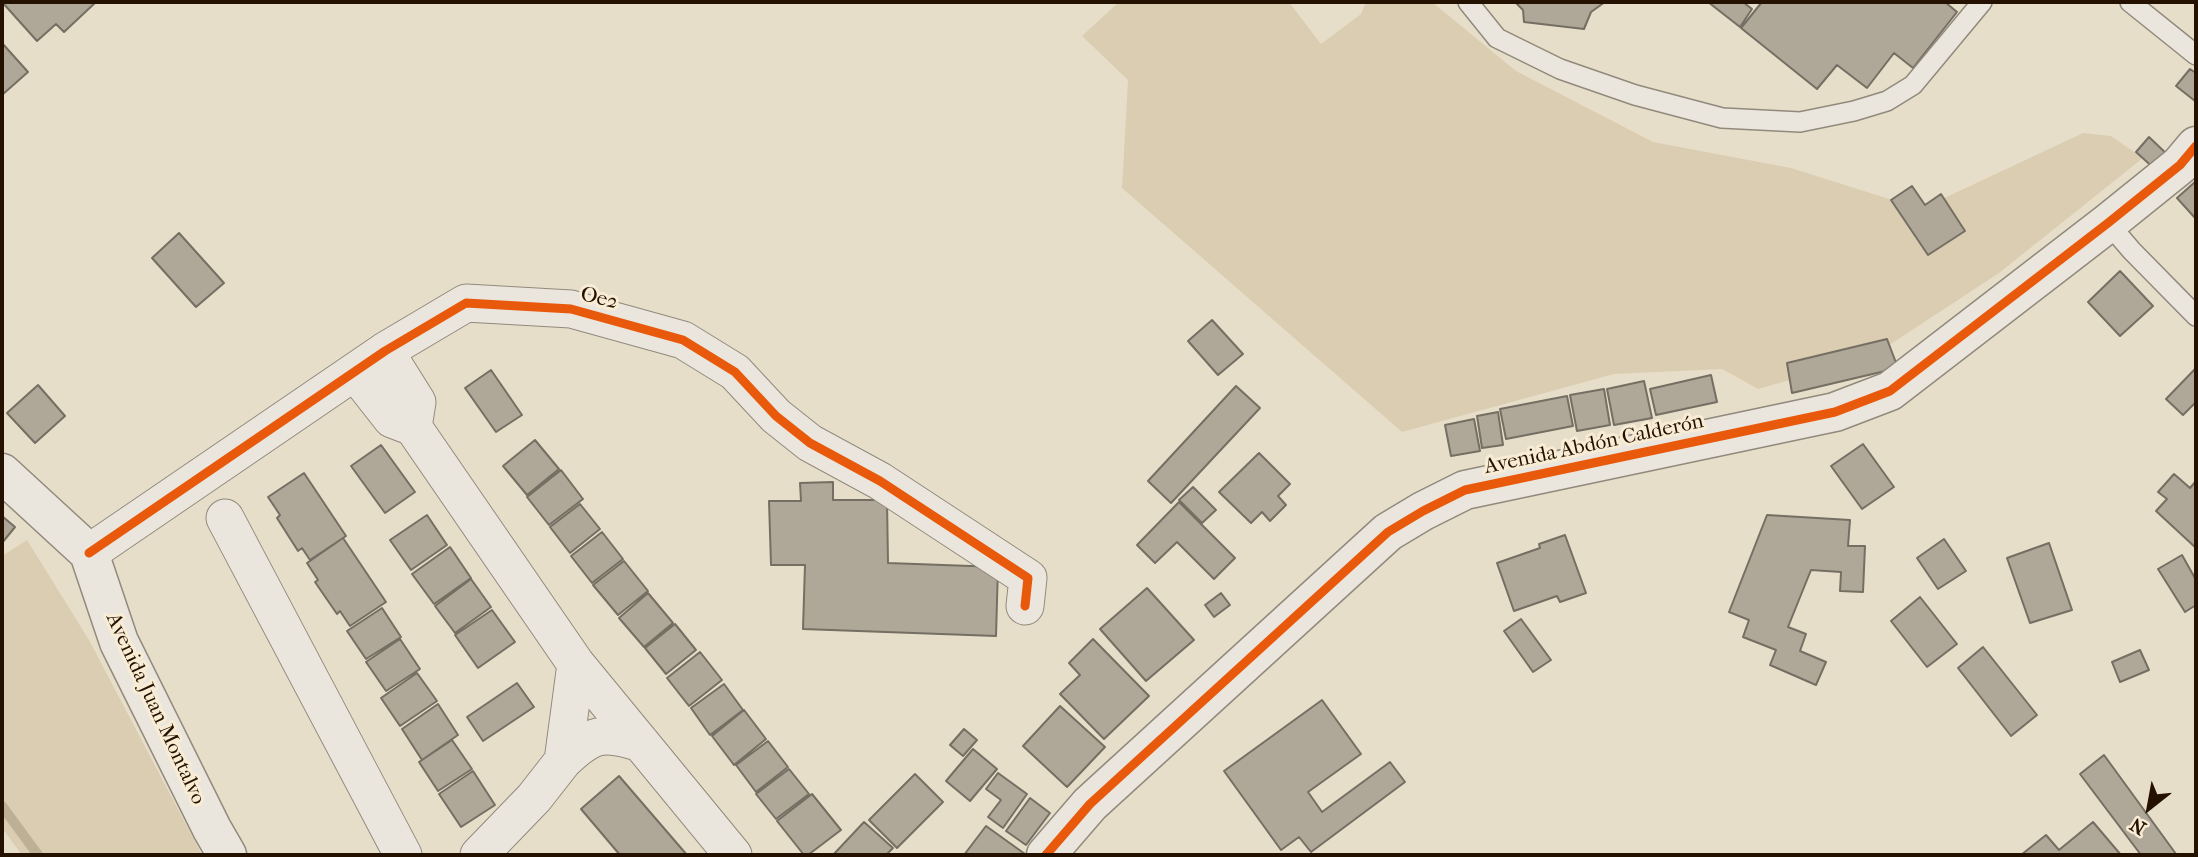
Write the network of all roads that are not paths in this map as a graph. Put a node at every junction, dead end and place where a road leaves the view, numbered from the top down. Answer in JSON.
{"nodes":[{"id":1,"x":1468,"y":2,"type":"edge"},
{"id":2,"x":1982,"y":2,"type":"edge"},
{"id":3,"x":2130,"y":2,"type":"edge"},
{"id":4,"x":2196,"y":55,"type":"edge"},
{"id":5,"x":2196,"y":146,"type":"edge"},
{"id":6,"x":2108,"y":223,"type":"junction"},
{"id":7,"x":2196,"y":316,"type":"edge"},
{"id":8,"x":385,"y":351,"type":"junction"},
{"id":9,"x":355,"y":372,"type":"junction"},
{"id":10,"x":413,"y":427,"type":"junction"},
{"id":11,"x":2,"y":473,"type":"edge"},
{"id":12,"x":225,"y":518,"type":"dead end"},
{"id":13,"x":89,"y":553,"type":"junction"},
{"id":14,"x":1025,"y":606,"type":"dead end"},
{"id":15,"x":576,"y":664,"type":"junction"},
{"id":16,"x":640,"y":743,"type":"junction"},
{"id":17,"x":562,"y":761,"type":"junction"},
{"id":18,"x":227,"y":855,"type":"edge"},
{"id":19,"x":403,"y":855,"type":"edge"},
{"id":20,"x":479,"y":855,"type":"edge"},
{"id":21,"x":733,"y":855,"type":"edge"},
{"id":22,"x":1046,"y":855,"type":"edge"}],
"edges":[{"from":1,"to":2,"type":"lane"},
{"from":3,"to":4,"type":"lane"},
{"from":5,"to":6,"type":"street","name":"Avenida Abdón Calderón"},
{"from":6,"to":7,"type":"lane"},
{"from":6,"to":22,"type":"street","name":"Avenida Abdón Calderón"},
{"from":8,"to":9,"type":"street","name":"Oe2"},
{"from":8,"to":10,"type":"street"},
{"from":8,"to":14,"type":"street","name":"Oe2"},
{"from":9,"to":10,"type":"street"},
{"from":9,"to":13,"type":"street","name":"Oe2"},
{"from":10,"to":15,"type":"street"},
{"from":11,"to":13,"type":"street","name":"Avenida Juan Montalvo"},
{"from":12,"to":19,"type":"street"},
{"from":13,"to":18,"type":"street","name":"Avenida Juan Montalvo"},
{"from":15,"to":16,"type":"street"},
{"from":15,"to":17,"type":"street"},
{"from":16,"to":17,"type":"street"},
{"from":16,"to":21,"type":"street"},
{"from":17,"to":20,"type":"street"}]}
